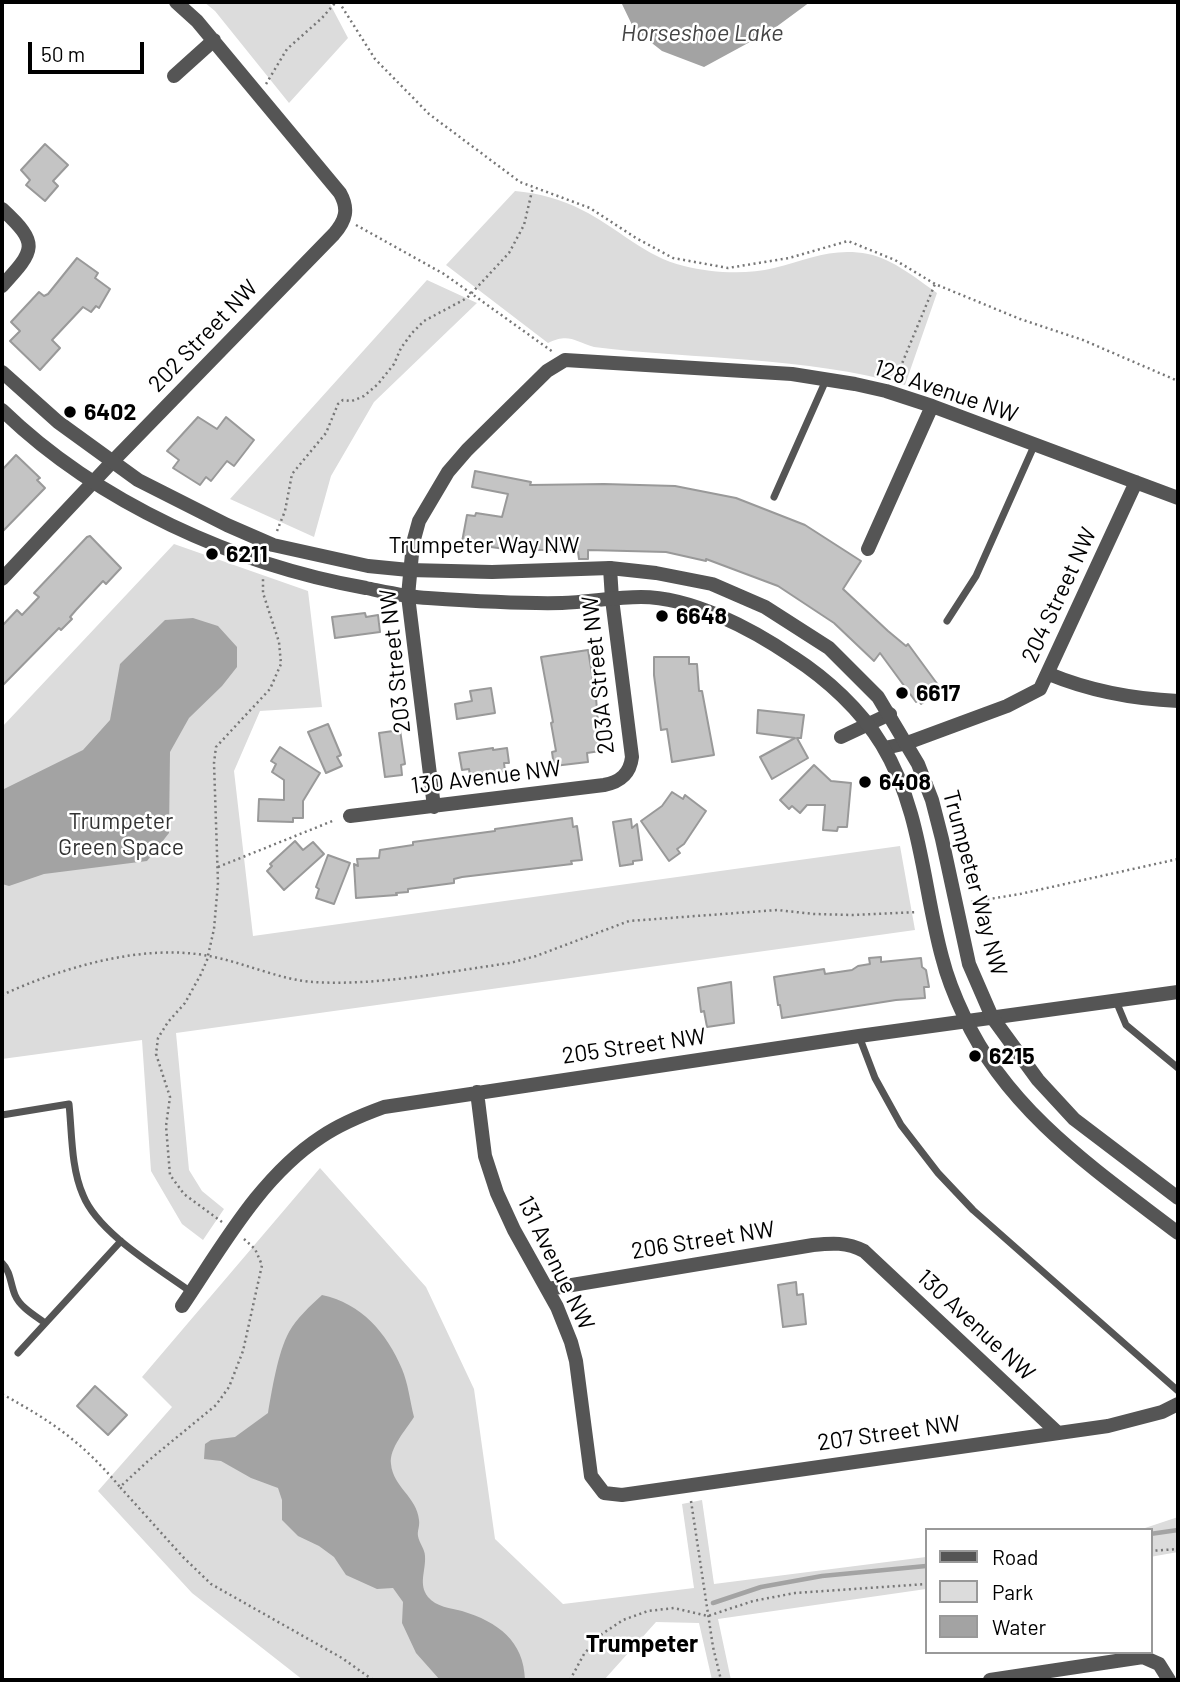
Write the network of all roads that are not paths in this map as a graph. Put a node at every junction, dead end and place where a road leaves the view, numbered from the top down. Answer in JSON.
{"nodes":[{"id":1,"x":176,"y":2,"type":"edge"},
{"id":2,"x":214,"y":40,"type":"junction"},
{"id":3,"x":174,"y":76,"type":"dead end"},
{"id":4,"x":2,"y":209,"type":"edge"},
{"id":5,"x":2,"y":286,"type":"edge"},
{"id":6,"x":565,"y":360,"type":"joint"},
{"id":7,"x":2,"y":372,"type":"edge"},
{"id":8,"x":827,"y":379,"type":"junction"},
{"id":9,"x":932,"y":406,"type":"junction"},
{"id":10,"x":2,"y":410,"type":"edge"},
{"id":11,"x":1034,"y":446,"type":"junction"},
{"id":12,"x":112,"y":462,"type":"junction"},
{"id":13,"x":93,"y":482,"type":"junction"},
{"id":14,"x":1136,"y":482,"type":"junction"},
{"id":15,"x":774,"y":497,"type":"dead end"},
{"id":16,"x":1178,"y":498,"type":"edge"},
{"id":17,"x":867,"y":549,"type":"dead end"},
{"id":18,"x":610,"y":568,"type":"junction"},
{"id":19,"x":409,"y":570,"type":"junction"},
{"id":20,"x":2,"y":579,"type":"edge"},
{"id":21,"x":408,"y":596,"type":"junction"},
{"id":22,"x":611,"y":599,"type":"junction"},
{"id":23,"x":947,"y":621,"type":"dead end"},
{"id":24,"x":1049,"y":674,"type":"junction"},
{"id":25,"x":1178,"y":701,"type":"edge"},
{"id":26,"x":890,"y":714,"type":"junction"},
{"id":27,"x":868,"y":723,"type":"junction"},
{"id":28,"x":841,"y":737,"type":"dead end"},
{"id":29,"x":906,"y":743,"type":"junction"},
{"id":30,"x":884,"y":748,"type":"junction"},
{"id":31,"x":624,"y":776,"type":"joint"},
{"id":32,"x":434,"y":807,"type":"junction"},
{"id":33,"x":350,"y":816,"type":"road end"},
{"id":34,"x":1178,"y":992,"type":"edge"},
{"id":35,"x":1116,"y":1000,"type":"junction"},
{"id":36,"x":992,"y":1017,"type":"junction"},
{"id":37,"x":966,"y":1021,"type":"junction"},
{"id":38,"x":859,"y":1036,"type":"junction"},
{"id":39,"x":1178,"y":1068,"type":"edge"},
{"id":40,"x":477,"y":1092,"type":"junction"},
{"id":41,"x":2,"y":1115,"type":"edge"},
{"id":42,"x":1178,"y":1198,"type":"edge"},
{"id":43,"x":1178,"y":1233,"type":"edge"},
{"id":44,"x":121,"y":1241,"type":"junction"},
{"id":45,"x":864,"y":1251,"type":"joint"},
{"id":46,"x":2,"y":1263,"type":"edge"},
{"id":47,"x":548,"y":1289,"type":"junction"},
{"id":48,"x":191,"y":1293,"type":"junction"},
{"id":49,"x":182,"y":1306,"type":"dead end"},
{"id":50,"x":45,"y":1323,"type":"junction"},
{"id":51,"x":18,"y":1353,"type":"dead end"},
{"id":52,"x":1178,"y":1391,"type":"edge"},
{"id":53,"x":1178,"y":1404,"type":"edge"},
{"id":54,"x":1057,"y":1432,"type":"junction"},
{"id":55,"x":604,"y":1493,"type":"joint"},
{"id":56,"x":990,"y":1680,"type":"edge"},
{"id":57,"x":1169,"y":1680,"type":"edge"}],
"edges":[{"from":1,"to":2,"type":"street"},
{"from":2,"to":3,"type":"street"},
{"from":2,"to":12,"type":"street","name":"202 Street NW"},
{"from":4,"to":5,"type":"street"},
{"from":6,"to":8,"type":"street","name":"128 Avenue NW"},
{"from":6,"to":19,"type":"street","name":"203 Street NW"},
{"from":7,"to":12,"type":"street","name":"Trumpeter Way NW"},
{"from":8,"to":9,"type":"street","name":"128 Avenue NW"},
{"from":8,"to":15,"type":"lane"},
{"from":9,"to":11,"type":"street","name":"128 Avenue NW"},
{"from":9,"to":17,"type":"street"},
{"from":10,"to":13,"type":"street","name":"Trumpeter Way NW"},
{"from":11,"to":14,"type":"street","name":"128 Avenue NW"},
{"from":11,"to":23,"type":"lane"},
{"from":12,"to":13,"type":"street","name":"202 Street NW"},
{"from":12,"to":19,"type":"street","name":"Trumpeter Way NW"},
{"from":13,"to":20,"type":"street","name":"202 Street NW"},
{"from":13,"to":21,"type":"street","name":"Trumpeter Way NW"},
{"from":14,"to":16,"type":"street","name":"128 Avenue NW"},
{"from":14,"to":24,"type":"street","name":"204 Street NW"},
{"from":18,"to":19,"type":"street","name":"Trumpeter Way NW"},
{"from":18,"to":22,"type":"street","name":"203A Street NW"},
{"from":18,"to":26,"type":"street","name":"Trumpeter Way NW"},
{"from":19,"to":21,"type":"street","name":"203 Street NW"},
{"from":21,"to":22,"type":"street","name":"Trumpeter Way NW"},
{"from":21,"to":32,"type":"street","name":"203 Street NW"},
{"from":22,"to":27,"type":"street","name":"Trumpeter Way NW"},
{"from":22,"to":31,"type":"street","name":"203A Street NW"},
{"from":24,"to":25,"type":"street"},
{"from":24,"to":29,"type":"street","name":"204 Street NW"},
{"from":26,"to":27,"type":"street"},
{"from":26,"to":29,"type":"street","name":"Trumpeter Way NW"},
{"from":27,"to":28,"type":"street"},
{"from":27,"to":30,"type":"street","name":"Trumpeter Way NW"},
{"from":29,"to":30,"type":"street","name":"204 Street NW"},
{"from":29,"to":36,"type":"street","name":"Trumpeter Way NW"},
{"from":30,"to":37,"type":"street","name":"Trumpeter Way NW"},
{"from":31,"to":32,"type":"street","name":"130 Avenue NW"},
{"from":32,"to":33,"type":"street","name":"130 Avenue NW"},
{"from":34,"to":35,"type":"street","name":"205 Street NW"},
{"from":35,"to":36,"type":"street","name":"205 Street NW"},
{"from":35,"to":39,"type":"lane"},
{"from":36,"to":37,"type":"street","name":"205 Street NW"},
{"from":36,"to":42,"type":"street","name":"Trumpeter Way NW"},
{"from":37,"to":38,"type":"street","name":"205 Street NW"},
{"from":37,"to":43,"type":"street","name":"Trumpeter Way NW"},
{"from":38,"to":40,"type":"street","name":"205 Street NW"},
{"from":38,"to":52,"type":"lane"},
{"from":40,"to":47,"type":"street","name":"131 Avenue NW"},
{"from":40,"to":48,"type":"street","name":"205 Street NW"},
{"from":41,"to":44,"type":"lane"},
{"from":44,"to":48,"type":"lane"},
{"from":44,"to":50,"type":"lane"},
{"from":45,"to":47,"type":"street","name":"206 Street NW"},
{"from":45,"to":54,"type":"street","name":"130 Avenue NW"},
{"from":46,"to":50,"type":"lane"},
{"from":47,"to":55,"type":"street","name":"131 Avenue NW"},
{"from":48,"to":49,"type":"street","name":"205 Street NW"},
{"from":50,"to":51,"type":"lane"},
{"from":53,"to":54,"type":"street","name":"207 Street NW"},
{"from":54,"to":55,"type":"street","name":"207 Street NW"},
{"from":56,"to":57,"type":"street"}]}
